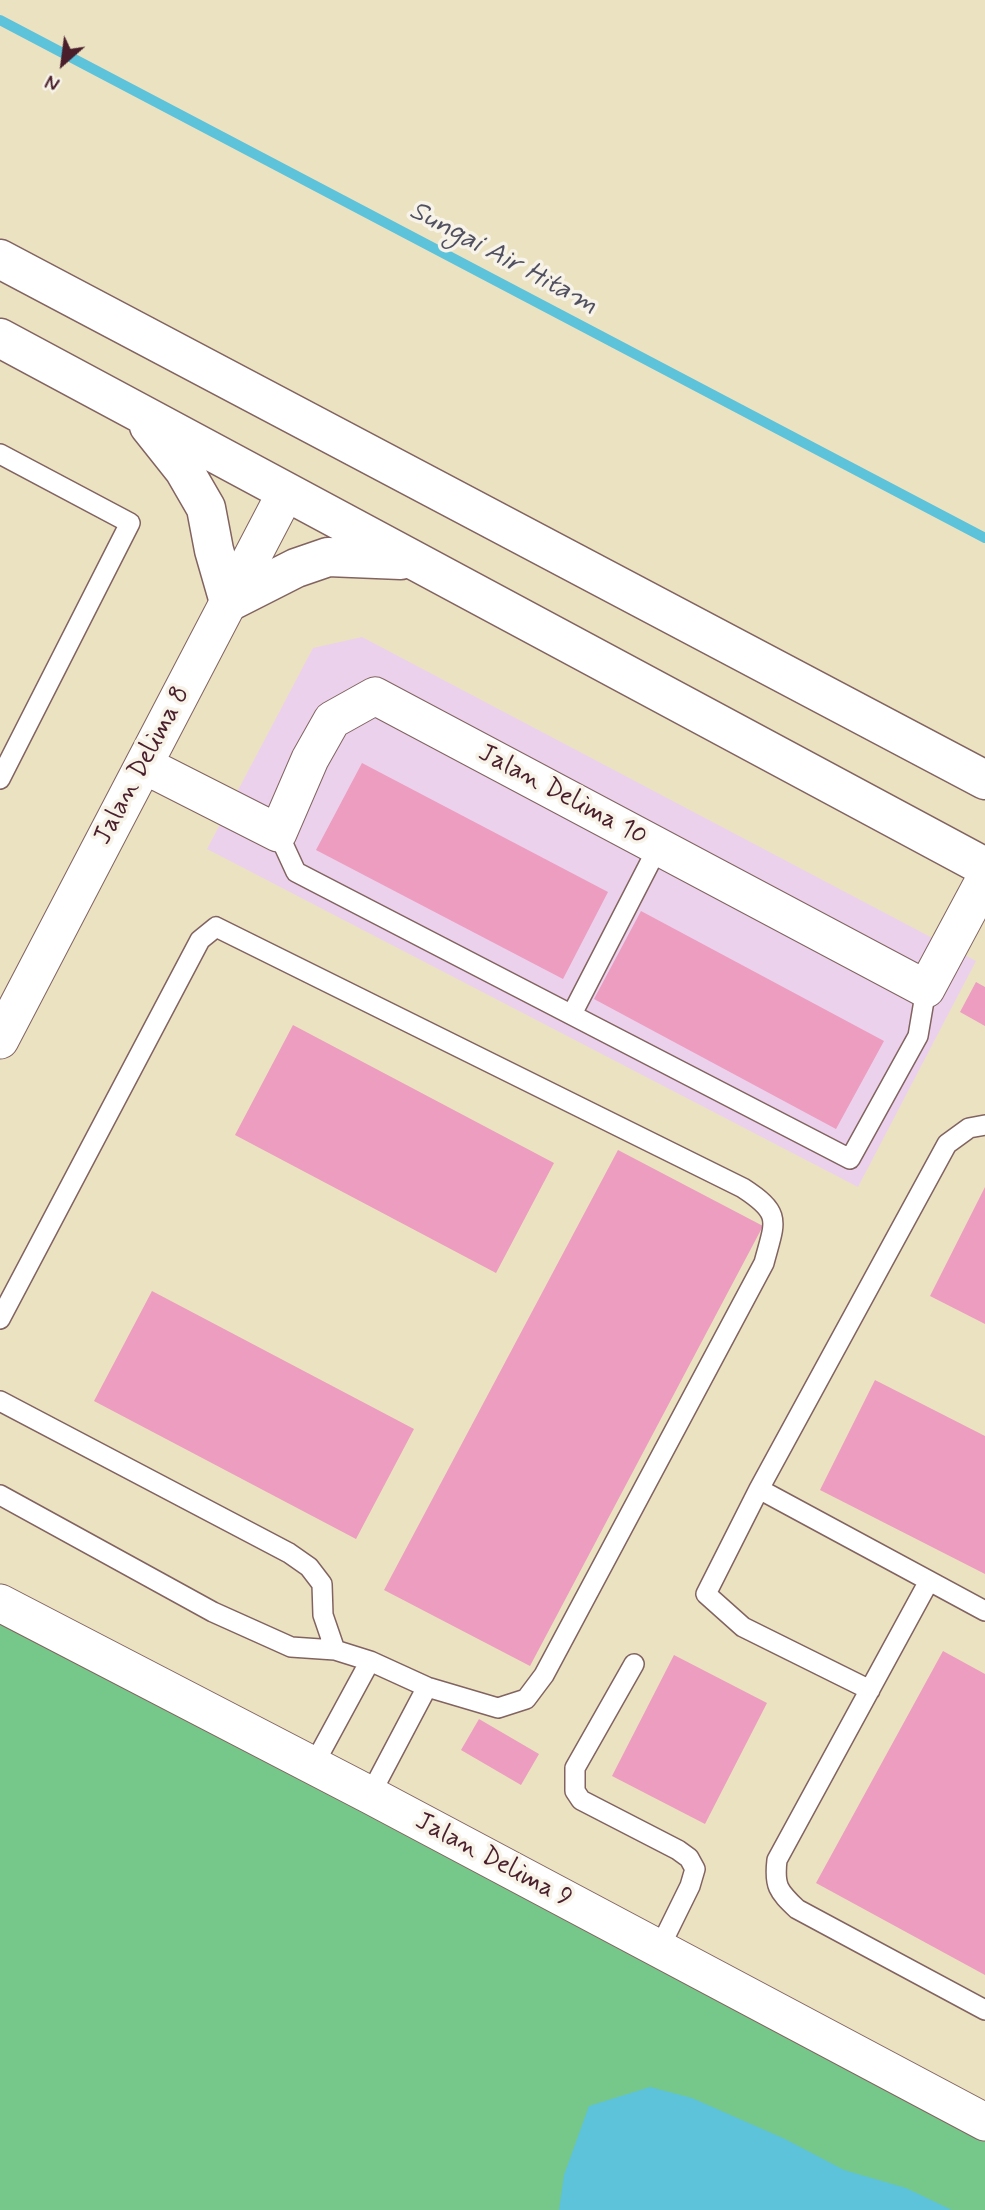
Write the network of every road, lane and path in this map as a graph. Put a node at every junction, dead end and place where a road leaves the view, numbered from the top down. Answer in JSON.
{"nodes":[{"id":1,"x":0,"y":260,"type":"edge"},
{"id":2,"x":0,"y":338,"type":"edge"},
{"id":3,"x":139,"y":413,"type":"junction"},
{"id":4,"x":0,"y":454,"type":"edge"},
{"id":5,"x":286,"y":492,"type":"junction"},
{"id":6,"x":412,"y":560,"type":"junction"},
{"id":7,"x":229,"y":602,"type":"junction"},
{"id":8,"x":144,"y":765,"type":"junction"},
{"id":9,"x":0,"y":779,"type":"edge"},
{"id":10,"x":985,"y":780,"type":"edge"},
{"id":11,"x":278,"y":833,"type":"junction"},
{"id":12,"x":659,"y":847,"type":"junction"},
{"id":13,"x":985,"y":867,"type":"edge"},
{"id":14,"x":985,"y":879,"type":"edge"},
{"id":15,"x":926,"y":989,"type":"junction"},
{"id":16,"x":572,"y":1014,"type":"junction"},
{"id":17,"x":0,"y":1040,"type":"edge"},
{"id":18,"x":985,"y":1125,"type":"edge"},
{"id":19,"x":0,"y":1319,"type":"edge"},
{"id":20,"x":0,"y":1401,"type":"edge"},
{"id":21,"x":759,"y":1489,"type":"junction"},
{"id":22,"x":0,"y":1496,"type":"edge"},
{"id":23,"x":929,"y":1581,"type":"junction"},
{"id":24,"x":0,"y":1603,"type":"edge"},
{"id":25,"x":985,"y":1611,"type":"edge"},
{"id":26,"x":335,"y":1650,"type":"junction"},
{"id":27,"x":370,"y":1661,"type":"junction"},
{"id":28,"x":634,"y":1664,"type":"dead end"},
{"id":29,"x":427,"y":1687,"type":"junction"},
{"id":30,"x":870,"y":1689,"type":"junction"},
{"id":31,"x":313,"y":1766,"type":"junction"},
{"id":32,"x":370,"y":1795,"type":"junction"},
{"id":33,"x":659,"y":1950,"type":"junction"},
{"id":34,"x":985,"y":2010,"type":"edge"},
{"id":35,"x":985,"y":2122,"type":"edge"}],
"edges":[{"from":1,"to":10,"type":"street"},
{"from":2,"to":3,"type":"street"},
{"from":3,"to":5,"type":"street"},
{"from":3,"to":7,"type":"street"},
{"from":4,"to":9,"type":"lane"},
{"from":5,"to":6,"type":"street"},
{"from":5,"to":7,"type":"street","name":"Jalan Delima 8"},
{"from":6,"to":7,"type":"street"},
{"from":6,"to":13,"type":"street"},
{"from":7,"to":8,"type":"street","name":"Jalan Delima 8"},
{"from":8,"to":11,"type":"street"},
{"from":8,"to":17,"type":"street","name":"Jalan Delima 8"},
{"from":11,"to":12,"type":"street","name":"Jalan Delima 10"},
{"from":11,"to":16,"type":"lane"},
{"from":12,"to":15,"type":"street","name":"Jalan Delima 10"},
{"from":12,"to":16,"type":"lane"},
{"from":14,"to":15,"type":"street"},
{"from":15,"to":16,"type":"lane"},
{"from":18,"to":21,"type":"lane"},
{"from":19,"to":29,"type":"lane"},
{"from":20,"to":26,"type":"lane"},
{"from":21,"to":23,"type":"lane"},
{"from":21,"to":30,"type":"lane"},
{"from":22,"to":26,"type":"lane"},
{"from":23,"to":25,"type":"lane"},
{"from":23,"to":30,"type":"lane"},
{"from":24,"to":31,"type":"street","name":"Jalan Delima 9"},
{"from":26,"to":27,"type":"lane"},
{"from":27,"to":29,"type":"lane"},
{"from":27,"to":31,"type":"lane"},
{"from":28,"to":33,"type":"lane"},
{"from":29,"to":32,"type":"lane"},
{"from":30,"to":34,"type":"lane"},
{"from":31,"to":32,"type":"street","name":"Jalan Delima 9"},
{"from":32,"to":33,"type":"street","name":"Jalan Delima 9"},
{"from":33,"to":35,"type":"street","name":"Jalan Delima 9"}]}
